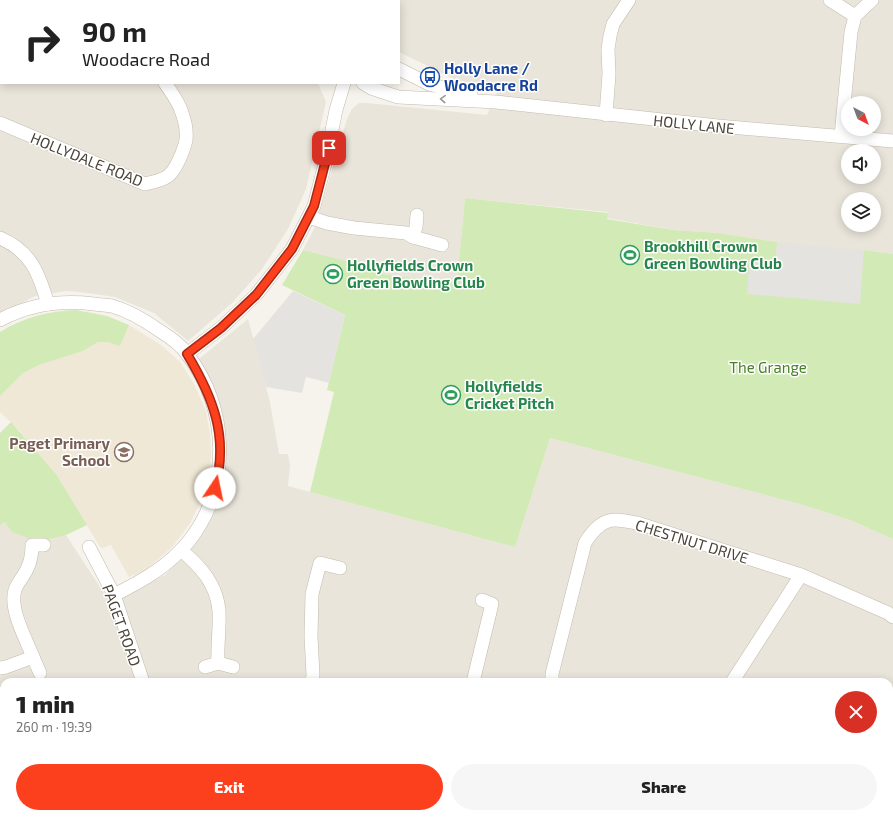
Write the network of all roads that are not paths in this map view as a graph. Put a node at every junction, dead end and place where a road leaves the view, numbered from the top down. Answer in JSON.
{"nodes":[{"id":1,"x":629,"y":0,"type":"edge"},
{"id":2,"x":830,"y":0,"type":"edge"},
{"id":3,"x":872,"y":0,"type":"edge"},
{"id":4,"x":855,"y":16,"type":"junction"},
{"id":5,"x":400,"y":70,"type":"edge"},
{"id":6,"x":166,"y":84,"type":"edge"},
{"id":7,"x":344,"y":84,"type":"edge"},
{"id":8,"x":365,"y":84,"type":"edge"},
{"id":9,"x":845,"y":96,"type":"edge"},
{"id":10,"x":496,"y":102,"type":"junction"},
{"id":11,"x":606,"y":114,"type":"junction"},
{"id":12,"x":0,"y":124,"type":"edge"},
{"id":13,"x":841,"y":136,"type":"joint"},
{"id":14,"x":893,"y":141,"type":"edge"},
{"id":15,"x":417,"y":214,"type":"dead end"},
{"id":16,"x":309,"y":217,"type":"junction"},
{"id":17,"x":413,"y":237,"type":"junction"},
{"id":18,"x":0,"y":238,"type":"edge"},
{"id":19,"x":442,"y":245,"type":"dead end"},
{"id":20,"x":48,"y":304,"type":"junction"},
{"id":21,"x":0,"y":320,"type":"edge"},
{"id":22,"x":187,"y":354,"type":"junction"},
{"id":23,"x":33,"y":544,"type":"dead end"},
{"id":24,"x":89,"y":547,"type":"dead end"},
{"id":25,"x":181,"y":550,"type":"junction"},
{"id":26,"x":340,"y":568,"type":"dead end"},
{"id":27,"x":801,"y":575,"type":"junction"},
{"id":28,"x":114,"y":595,"type":"junction"},
{"id":29,"x":482,"y":600,"type":"dead end"},
{"id":30,"x":893,"y":617,"type":"edge"},
{"id":31,"x":33,"y":657,"type":"junction"},
{"id":32,"x":218,"y":663,"type":"junction"},
{"id":33,"x":232,"y":666,"type":"dead end"},
{"id":34,"x":0,"y":668,"type":"edge"},
{"id":35,"x":205,"y":668,"type":"dead end"},
{"id":36,"x":40,"y":673,"type":"dead end"},
{"id":37,"x":142,"y":678,"type":"edge"},
{"id":38,"x":312,"y":678,"type":"edge"},
{"id":39,"x":474,"y":678,"type":"edge"},
{"id":40,"x":552,"y":678,"type":"edge"},
{"id":41,"x":735,"y":678,"type":"edge"}],
"edges":[{"from":1,"to":11,"type":"street"},
{"from":2,"to":4,"type":"street"},
{"from":3,"to":4,"type":"street"},
{"from":4,"to":9,"type":"street"},
{"from":5,"to":10,"type":"street","name":"HOLLY LANE"},
{"from":6,"to":12,"type":"street","name":"HOLLYDALE ROAD"},
{"from":7,"to":16,"type":"street"},
{"from":10,"to":8,"type":"street","name":"HOLLY LANE","one_way":true},
{"from":10,"to":11,"type":"street","name":"HOLLY LANE"},
{"from":11,"to":13,"type":"street","name":"HOLLY LANE"},
{"from":13,"to":14,"type":"street","name":"HOLLY LANE"},
{"from":15,"to":17,"type":"street"},
{"from":16,"to":17,"type":"street"},
{"from":16,"to":22,"type":"street"},
{"from":17,"to":19,"type":"street"},
{"from":18,"to":20,"type":"street"},
{"from":20,"to":21,"type":"street"},
{"from":20,"to":22,"type":"street"},
{"from":22,"to":25,"type":"street"},
{"from":23,"to":31,"type":"street"},
{"from":24,"to":28,"type":"street","name":"PAGET ROAD"},
{"from":25,"to":28,"type":"street"},
{"from":25,"to":32,"type":"street"},
{"from":26,"to":38,"type":"street"},
{"from":27,"to":30,"type":"street","name":"CHESTNUT DRIVE"},
{"from":27,"to":40,"type":"street","name":"CHESTNUT DRIVE"},
{"from":27,"to":41,"type":"street"},
{"from":28,"to":37,"type":"street","name":"PAGET ROAD"},
{"from":29,"to":39,"type":"street"},
{"from":31,"to":34,"type":"street"},
{"from":31,"to":36,"type":"street"},
{"from":32,"to":33,"type":"street"},
{"from":32,"to":35,"type":"street"}]}
